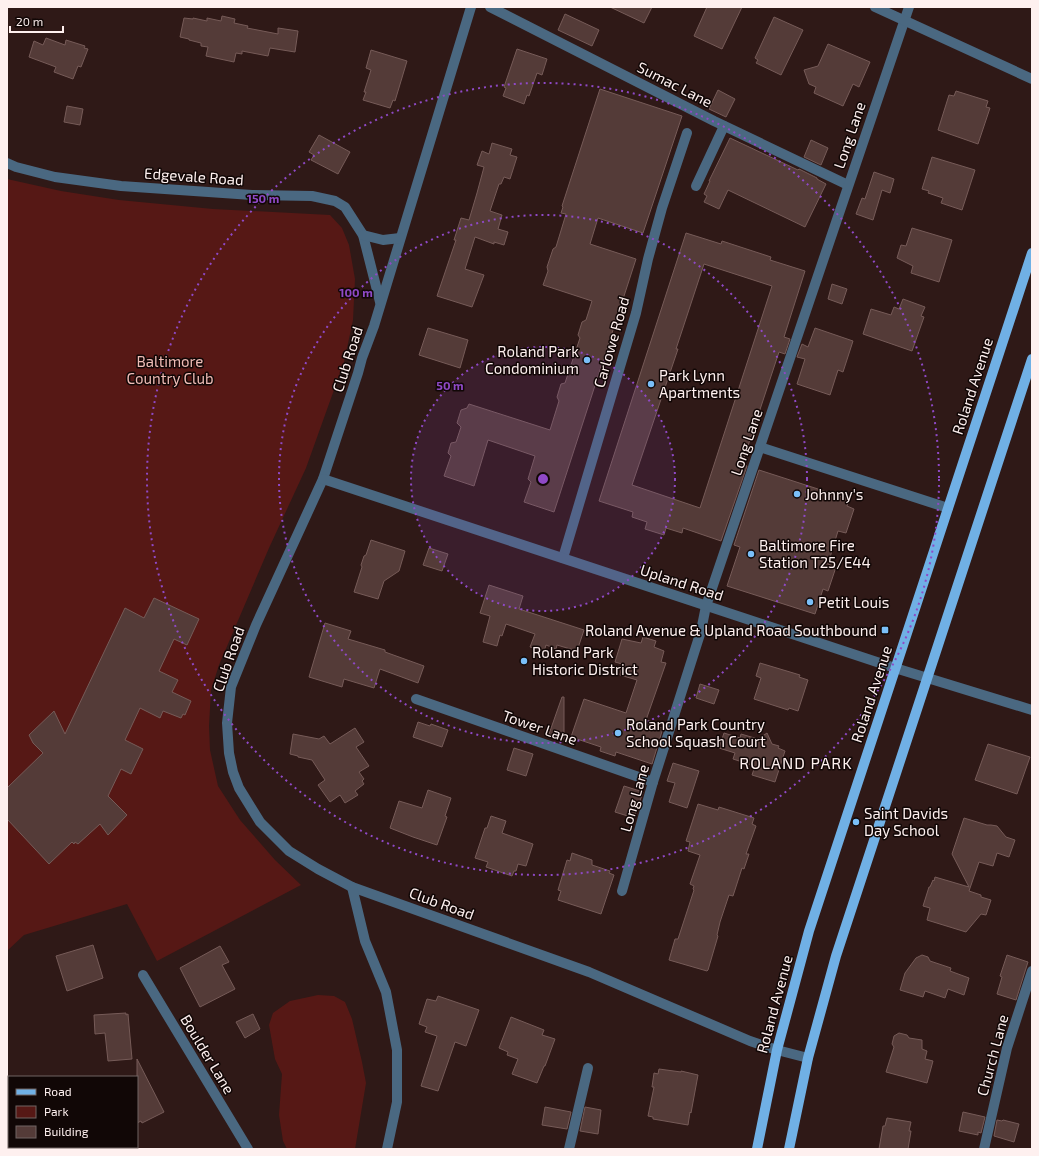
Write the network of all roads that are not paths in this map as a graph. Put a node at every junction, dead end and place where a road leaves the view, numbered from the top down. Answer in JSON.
{"nodes":[{"id":1,"x":471,"y":7,"type":"edge"},
{"id":2,"x":490,"y":7,"type":"edge"},
{"id":3,"x":875,"y":7,"type":"edge"},
{"id":4,"x":910,"y":7,"type":"edge"},
{"id":5,"x":904,"y":20,"type":"junction"},
{"id":6,"x":1032,"y":79,"type":"edge"},
{"id":7,"x":724,"y":126,"type":"junction"},
{"id":8,"x":687,"y":132,"type":"dead end"},
{"id":9,"x":7,"y":163,"type":"edge"},
{"id":10,"x":848,"y":185,"type":"junction"},
{"id":11,"x":696,"y":186,"type":"dead end"},
{"id":12,"x":363,"y":235,"type":"junction"},
{"id":13,"x":400,"y":238,"type":"junction"},
{"id":14,"x":1032,"y":253,"type":"edge"},
{"id":15,"x":380,"y":303,"type":"junction"},
{"id":16,"x":1032,"y":359,"type":"edge"},
{"id":17,"x":760,"y":448,"type":"junction"},
{"id":18,"x":323,"y":479,"type":"junction"},
{"id":19,"x":948,"y":508,"type":"junction"},
{"id":20,"x":563,"y":558,"type":"junction"},
{"id":21,"x":706,"y":606,"type":"junction"},
{"id":22,"x":895,"y":668,"type":"junction"},
{"id":23,"x":927,"y":678,"type":"junction"},
{"id":24,"x":416,"y":699,"type":"dead end"},
{"id":25,"x":1032,"y":710,"type":"edge"},
{"id":26,"x":653,"y":782,"type":"junction"},
{"id":27,"x":352,"y":887,"type":"junction"},
{"id":28,"x":622,"y":891,"type":"dead end"},
{"id":29,"x":1032,"y":970,"type":"edge"},
{"id":30,"x":143,"y":975,"type":"dead end"},
{"id":31,"x":777,"y":1050,"type":"junction"},
{"id":32,"x":808,"y":1058,"type":"junction"},
{"id":33,"x":588,"y":1068,"type":"dead end"},
{"id":34,"x":248,"y":1149,"type":"edge"},
{"id":35,"x":387,"y":1149,"type":"edge"},
{"id":36,"x":570,"y":1149,"type":"edge"},
{"id":37,"x":757,"y":1149,"type":"edge"},
{"id":38,"x":789,"y":1149,"type":"edge"},
{"id":39,"x":984,"y":1149,"type":"edge"}],
"edges":[{"from":1,"to":13,"type":"street","name":"Club Road"},
{"from":2,"to":7,"type":"street","name":"Sumac Lane"},
{"from":3,"to":5,"type":"street"},
{"from":4,"to":5,"type":"street","name":"Long Lane"},
{"from":5,"to":6,"type":"street"},
{"from":5,"to":10,"type":"street","name":"Long Lane"},
{"from":7,"to":10,"type":"street","name":"Sumac Lane"},
{"from":7,"to":11,"type":"street"},
{"from":8,"to":20,"type":"street","name":"Carlowe Road"},
{"from":9,"to":12,"type":"street","name":"Edgevale Road"},
{"from":10,"to":17,"type":"street","name":"Long Lane"},
{"from":12,"to":13,"type":"street"},
{"from":12,"to":15,"type":"street","name":"Edgevale Road"},
{"from":13,"to":15,"type":"street","name":"Club Road"},
{"from":14,"to":19,"type":"main road","name":"Roland Avenue"},
{"from":15,"to":18,"type":"street","name":"Club Road"},
{"from":16,"to":23,"type":"main road"},
{"from":17,"to":19,"type":"street"},
{"from":17,"to":21,"type":"street","name":"Long Lane"},
{"from":18,"to":20,"type":"street","name":"Upland Road"},
{"from":18,"to":27,"type":"street","name":"Club Road"},
{"from":19,"to":22,"type":"main road","name":"Roland Avenue"},
{"from":20,"to":21,"type":"street","name":"Upland Road"},
{"from":21,"to":22,"type":"street","name":"Upland Road"},
{"from":21,"to":26,"type":"street","name":"Long Lane"},
{"from":22,"to":23,"type":"street","name":"Upland Road"},
{"from":22,"to":31,"type":"main road","name":"Roland Avenue"},
{"from":23,"to":25,"type":"street","name":"Upland Road"},
{"from":23,"to":32,"type":"main road"},
{"from":24,"to":26,"type":"street","name":"Tower Lane"},
{"from":26,"to":28,"type":"street","name":"Long Lane"},
{"from":27,"to":31,"type":"street","name":"Club Road"},
{"from":27,"to":35,"type":"street"},
{"from":29,"to":39,"type":"street","name":"Church Lane"},
{"from":30,"to":34,"type":"street","name":"Boulder Lane"},
{"from":31,"to":32,"type":"street","name":"Club Road"},
{"from":31,"to":37,"type":"main road","name":"Roland Avenue"},
{"from":32,"to":38,"type":"main road"},
{"from":33,"to":36,"type":"street"}]}
